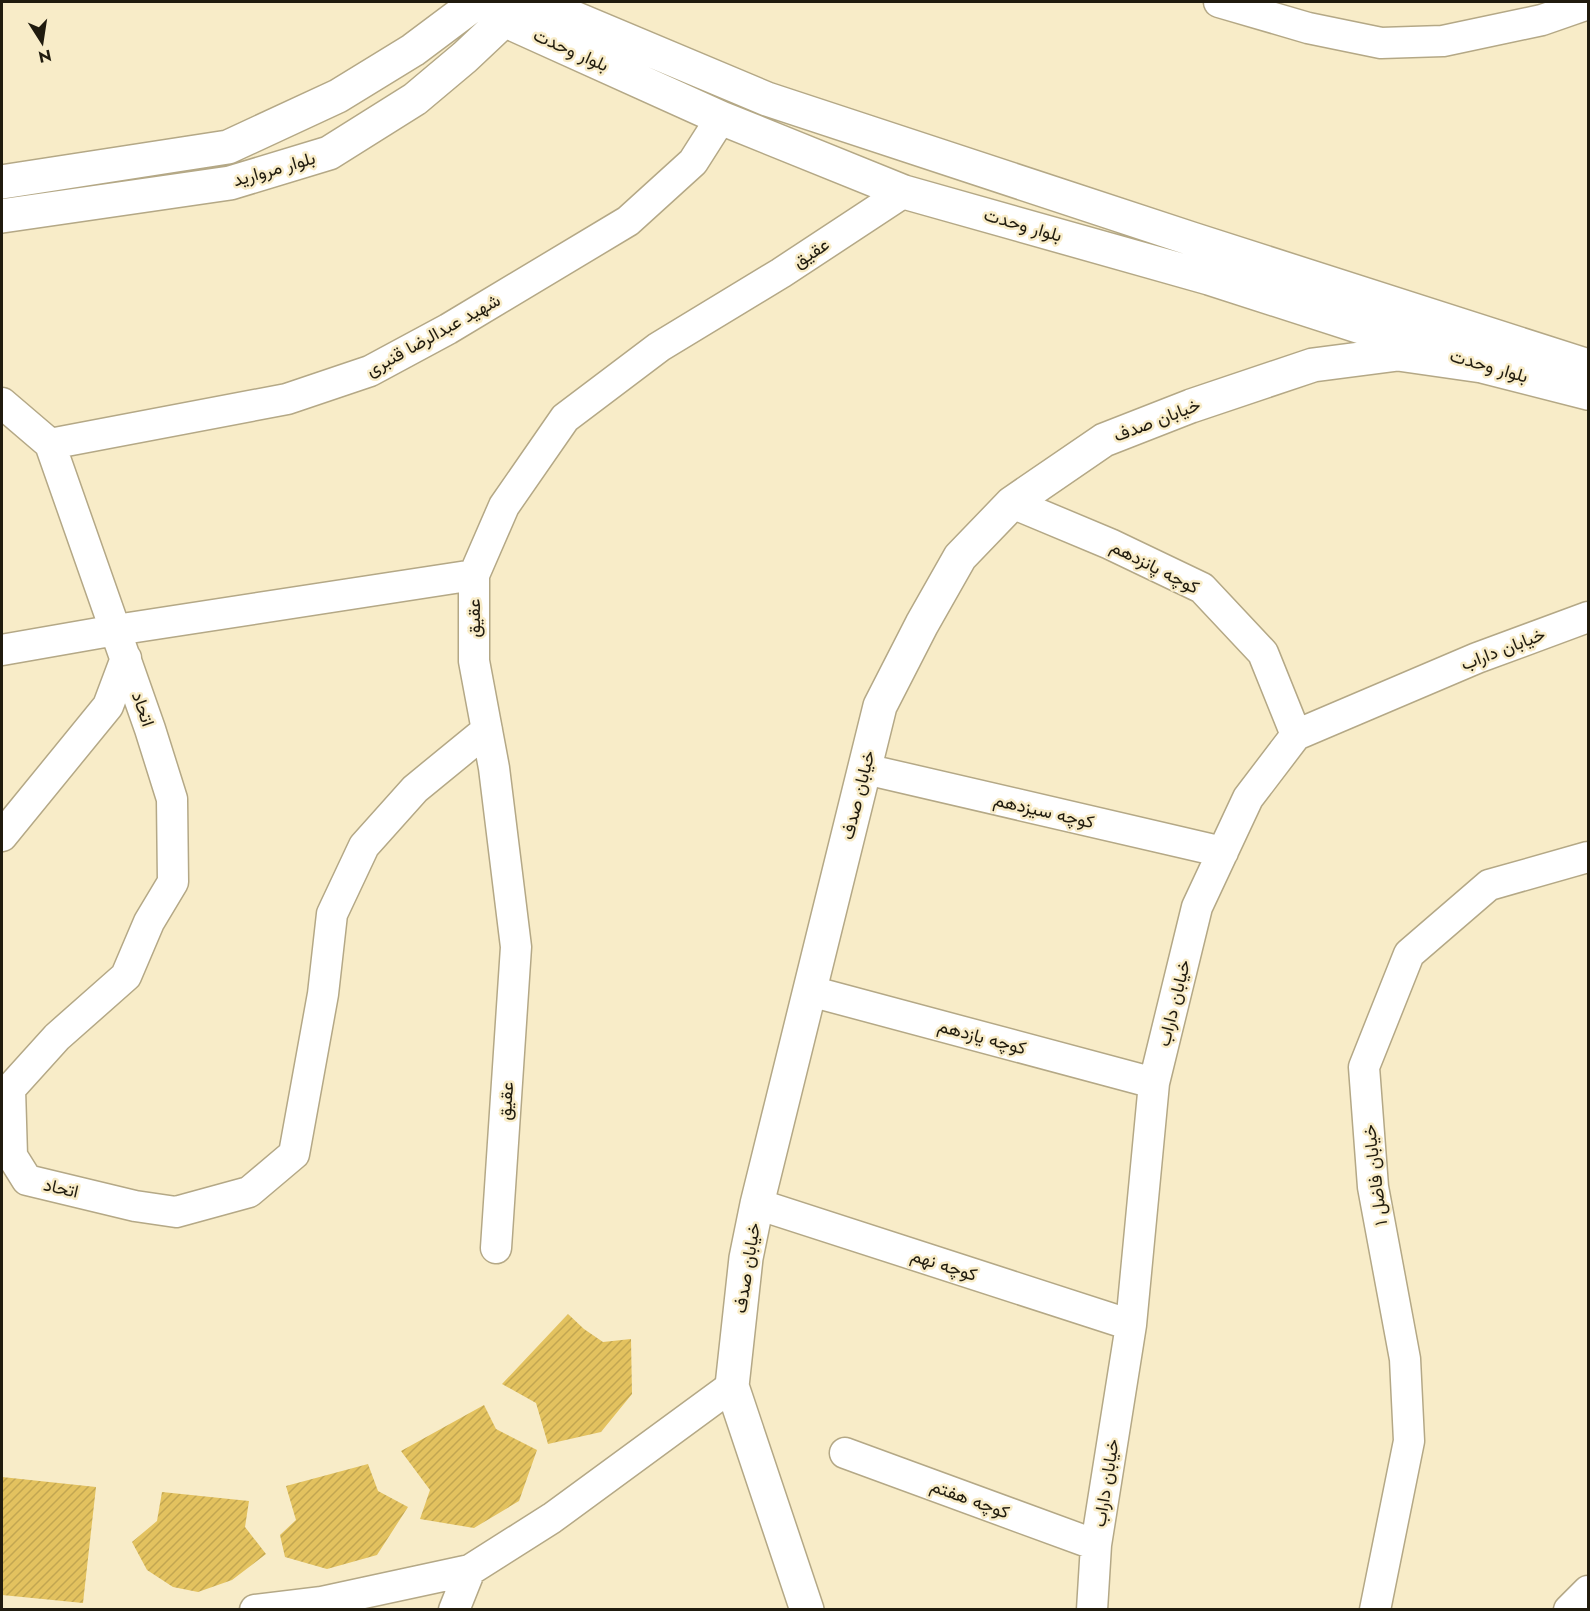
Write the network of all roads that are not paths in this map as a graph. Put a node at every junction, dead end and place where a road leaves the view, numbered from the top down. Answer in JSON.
{"nodes":[{"id":1,"x":536,"y":2,"type":"edge"},
{"id":2,"x":1220,"y":2,"type":"edge"},
{"id":3,"x":1588,"y":4,"type":"edge"},
{"id":4,"x":496,"y":6,"type":"edge"},
{"id":5,"x":721,"y":118,"type":"junction"},
{"id":6,"x":2,"y":182,"type":"edge"},
{"id":7,"x":904,"y":192,"type":"junction"},
{"id":8,"x":2,"y":216,"type":"edge"},
{"id":9,"x":1482,"y":366,"type":"junction"},
{"id":10,"x":1588,"y":366,"type":"edge"},
{"id":11,"x":1588,"y":393,"type":"edge"},
{"id":12,"x":2,"y":403,"type":"edge"},
{"id":13,"x":50,"y":444,"type":"junction"},
{"id":14,"x":1012,"y":503,"type":"junction"},
{"id":15,"x":474,"y":575,"type":"junction"},
{"id":16,"x":1588,"y":617,"type":"edge"},
{"id":17,"x":116,"y":630,"type":"junction"},
{"id":18,"x":2,"y":650,"type":"edge"},
{"id":19,"x":126,"y":658,"type":"junction"},
{"id":20,"x":487,"y":730,"type":"junction"},
{"id":21,"x":1296,"y":735,"type":"junction"},
{"id":22,"x":865,"y":769,"type":"junction"},
{"id":23,"x":2,"y":836,"type":"edge"},
{"id":24,"x":1223,"y":852,"type":"junction"},
{"id":25,"x":1588,"y":857,"type":"edge"},
{"id":26,"x":810,"y":991,"type":"junction"},
{"id":27,"x":1154,"y":1083,"type":"junction"},
{"id":28,"x":758,"y":1204,"type":"junction"},
{"id":29,"x":496,"y":1248,"type":"dead end"},
{"id":30,"x":1131,"y":1325,"type":"junction"},
{"id":31,"x":732,"y":1386,"type":"junction"},
{"id":32,"x":844,"y":1453,"type":"dead end"},
{"id":33,"x":1096,"y":1545,"type":"junction"},
{"id":34,"x":470,"y":1570,"type":"junction"},
{"id":35,"x":1588,"y":1591,"type":"edge"},
{"id":36,"x":255,"y":1610,"type":"edge"},
{"id":37,"x":454,"y":1610,"type":"edge"},
{"id":38,"x":807,"y":1610,"type":"edge"},
{"id":39,"x":1092,"y":1610,"type":"edge"},
{"id":40,"x":1376,"y":1610,"type":"edge"},
{"id":41,"x":1569,"y":1610,"type":"edge"}],
"edges":[{"from":1,"to":10,"type":"street","name":"بلوار وحدت"},
{"from":2,"to":3,"type":"street"},
{"from":4,"to":5,"type":"street","name":"بلوار وحدت"},
{"from":4,"to":6,"type":"street","name":"بلوار مروارید"},
{"from":4,"to":8,"type":"street","name":"بلوار مروارید"},
{"from":5,"to":7,"type":"street","name":"بلوار وحدت"},
{"from":5,"to":13,"type":"street","name":"شهید عبدالرضا قنبری"},
{"from":7,"to":9,"type":"street","name":"بلوار وحدت"},
{"from":7,"to":15,"type":"street","name":"عقیق"},
{"from":9,"to":11,"type":"street","name":"بلوار وحدت"},
{"from":9,"to":14,"type":"street","name":"خیابان صدف"},
{"from":12,"to":13,"type":"street","name":"اتحاد"},
{"from":13,"to":17,"type":"street","name":"اتحاد"},
{"from":14,"to":21,"type":"street","name":"کوچه پانزدهم"},
{"from":14,"to":22,"type":"street","name":"خیابان صدف"},
{"from":15,"to":17,"type":"street"},
{"from":15,"to":20,"type":"street","name":"عقیق"},
{"from":16,"to":21,"type":"street","name":"خیابان داراب"},
{"from":17,"to":18,"type":"street"},
{"from":17,"to":19,"type":"street","name":"اتحاد"},
{"from":19,"to":20,"type":"street","name":"اتحاد"},
{"from":19,"to":23,"type":"street"},
{"from":20,"to":29,"type":"street","name":"عقیق"},
{"from":21,"to":24,"type":"street","name":"خیابان داراب"},
{"from":22,"to":24,"type":"street","name":"کوچه سیزدهم"},
{"from":22,"to":26,"type":"street","name":"خیابان صدف"},
{"from":24,"to":27,"type":"street","name":"خیابان داراب"},
{"from":25,"to":40,"type":"street","name":"خیابان فاضل ۱"},
{"from":26,"to":27,"type":"street","name":"کوچه یازدهم"},
{"from":26,"to":28,"type":"street","name":"خیابان صدف"},
{"from":27,"to":30,"type":"street","name":"خیابان داراب"},
{"from":28,"to":30,"type":"street","name":"کوچه نهم"},
{"from":28,"to":31,"type":"street","name":"خیابان صدف"},
{"from":30,"to":33,"type":"street","name":"خیابان داراب"},
{"from":31,"to":34,"type":"street"},
{"from":31,"to":38,"type":"street","name":"خیابان صدف"},
{"from":32,"to":33,"type":"street","name":"کوچه هفتم"},
{"from":33,"to":39,"type":"street","name":"خیابان داراب"},
{"from":34,"to":36,"type":"street"},
{"from":34,"to":37,"type":"street"},
{"from":35,"to":41,"type":"street"}]}
